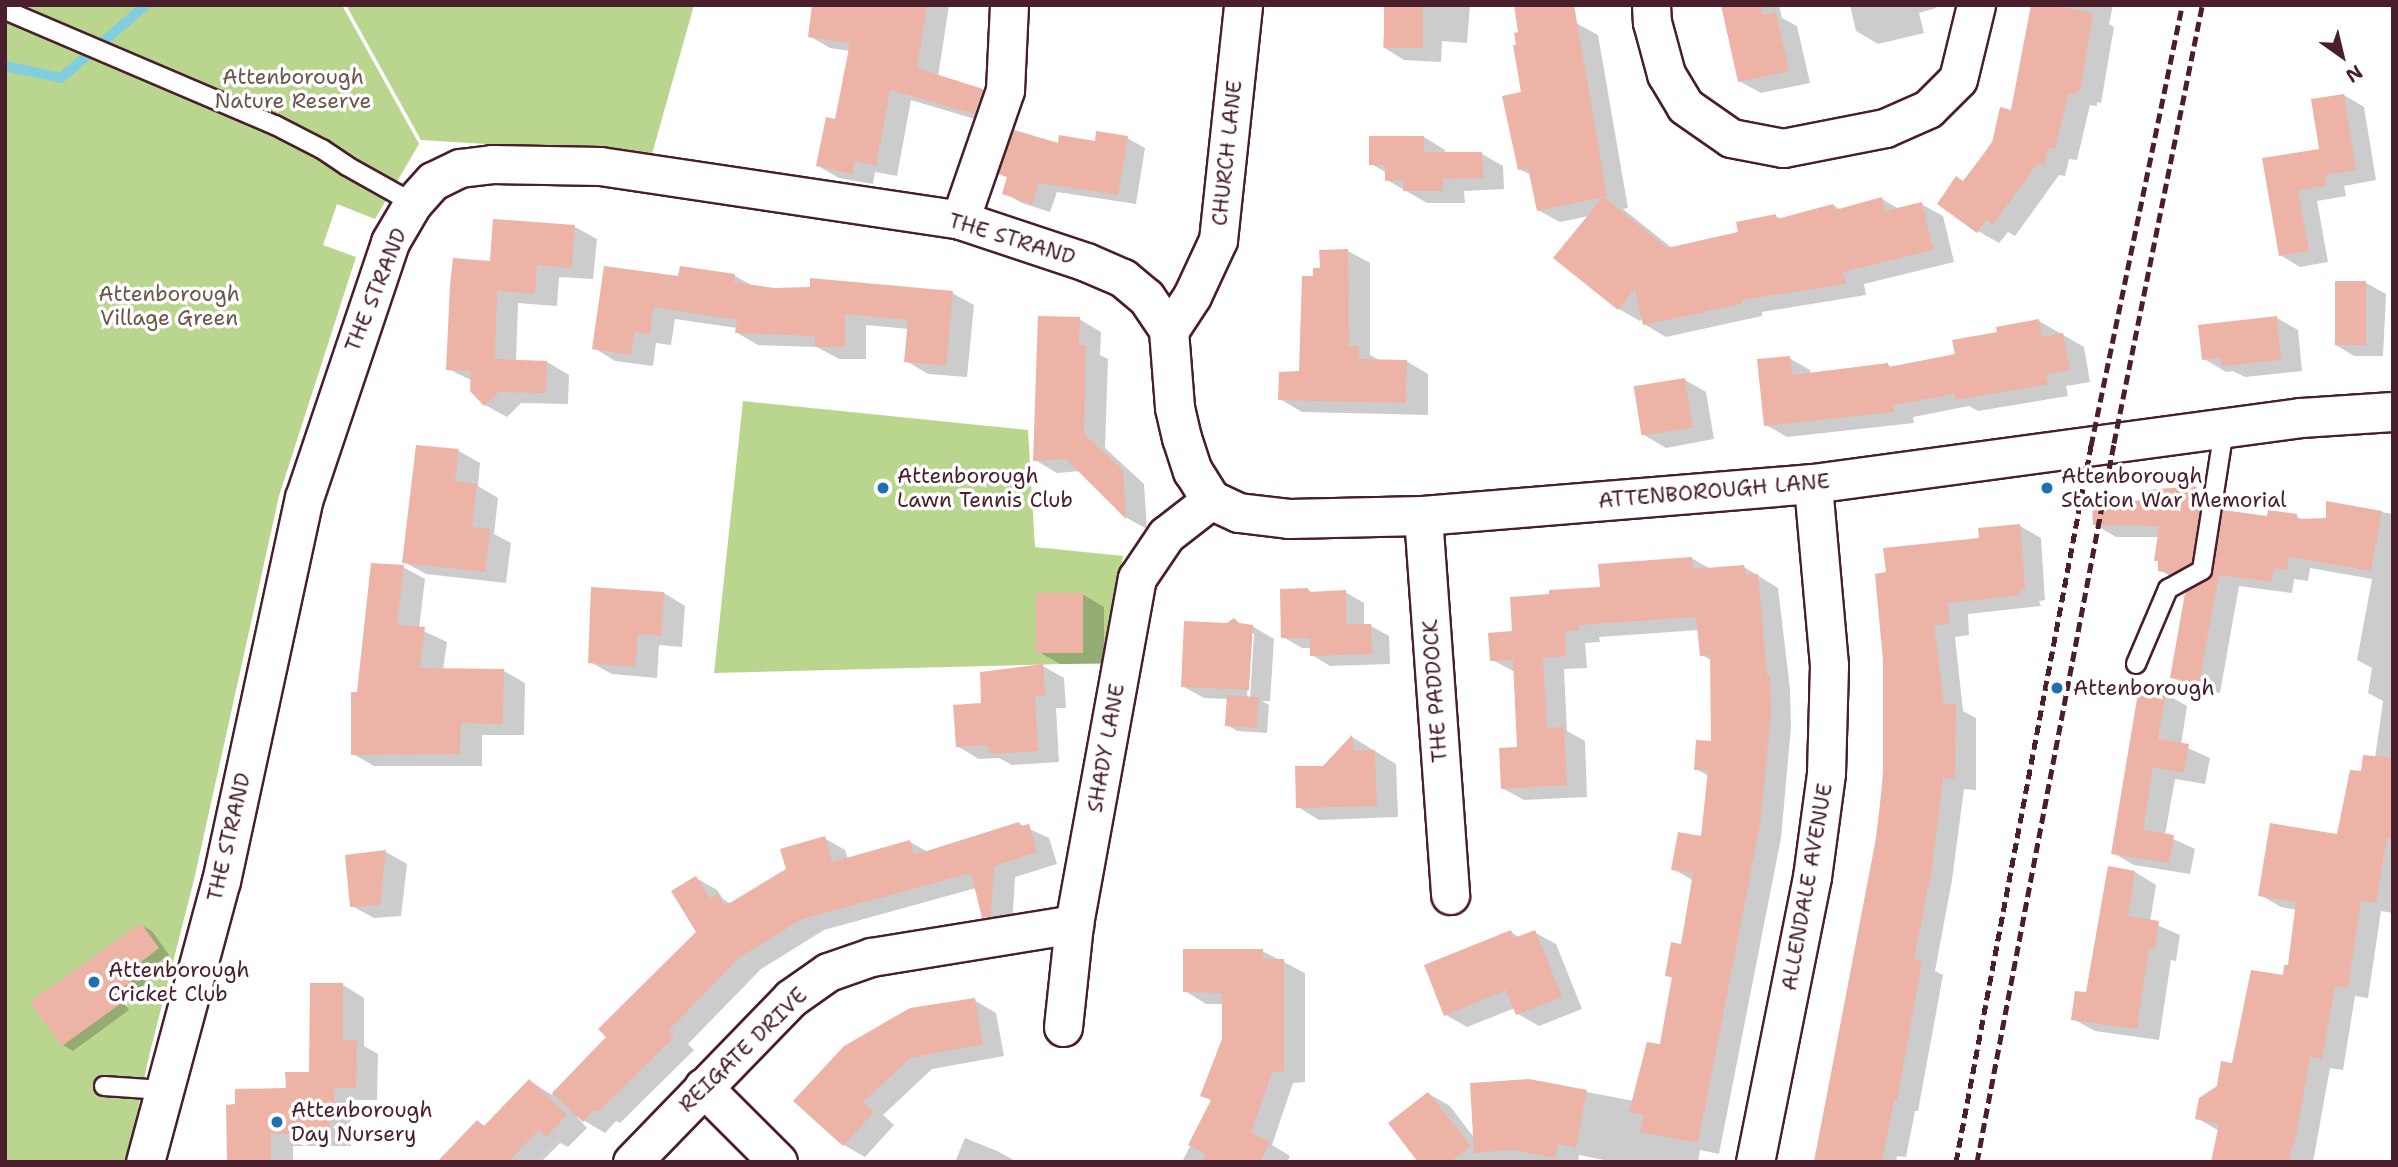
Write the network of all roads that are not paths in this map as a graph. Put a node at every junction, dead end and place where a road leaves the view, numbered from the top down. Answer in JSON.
{"nodes":[{"id":1,"x":1009,"y":5,"type":"edge"},
{"id":2,"x":1243,"y":5,"type":"edge"},
{"id":3,"x":1651,"y":5,"type":"edge"},
{"id":4,"x":1976,"y":5,"type":"edge"},
{"id":5,"x":5,"y":10,"type":"edge"},
{"id":6,"x":413,"y":203,"type":"junction"},
{"id":7,"x":960,"y":220,"type":"junction"},
{"id":8,"x":1169,"y":331,"type":"junction"},
{"id":9,"x":2393,"y":412,"type":"edge"},
{"id":10,"x":2224,"y":429,"type":"junction"},
{"id":11,"x":1813,"y":484,"type":"junction"},
{"id":12,"x":1211,"y":500,"type":"junction"},
{"id":13,"x":1423,"y":516,"type":"junction"},
{"id":14,"x":2136,"y":664,"type":"dead end"},
{"id":15,"x":1439,"y":878,"type":"dead end"},
{"id":16,"x":1074,"y":924,"type":"junction"},
{"id":17,"x":1063,"y":1027,"type":"dead end"},
{"id":18,"x":104,"y":1086,"type":"dead end"},
{"id":19,"x":703,"y":1087,"type":"junction"},
{"id":20,"x":163,"y":1090,"type":"junction"},
{"id":21,"x":145,"y":1162,"type":"edge"},
{"id":22,"x":632,"y":1162,"type":"edge"},
{"id":23,"x":778,"y":1162,"type":"edge"},
{"id":24,"x":1755,"y":1162,"type":"edge"}],
"edges":[{"from":1,"to":7,"type":"street"},
{"from":2,"to":8,"type":"street","name":"CHURCH LANE"},
{"from":3,"to":4,"type":"street"},
{"from":5,"to":6,"type":"lane"},
{"from":6,"to":7,"type":"street","name":"THE STRAND"},
{"from":6,"to":20,"type":"street","name":"THE STRAND"},
{"from":7,"to":8,"type":"street","name":"THE STRAND"},
{"from":8,"to":12,"type":"street"},
{"from":9,"to":10,"type":"street","name":"ATTENBOROUGH LANE"},
{"from":10,"to":11,"type":"street","name":"ATTENBOROUGH LANE"},
{"from":10,"to":14,"type":"lane"},
{"from":11,"to":13,"type":"street","name":"ATTENBOROUGH LANE"},
{"from":11,"to":24,"type":"street","name":"ALLENDALE AVENUE"},
{"from":12,"to":13,"type":"street","name":"ATTENBOROUGH LANE"},
{"from":12,"to":16,"type":"street","name":"SHADY LANE"},
{"from":13,"to":15,"type":"street","name":"THE PADDOCK"},
{"from":16,"to":17,"type":"street","name":"SHADY LANE"},
{"from":16,"to":19,"type":"street","name":"REIGATE DRIVE"},
{"from":18,"to":20,"type":"lane"},
{"from":19,"to":22,"type":"street","name":"REIGATE DRIVE"},
{"from":19,"to":23,"type":"street"},
{"from":20,"to":21,"type":"street","name":"THE STRAND"}]}
